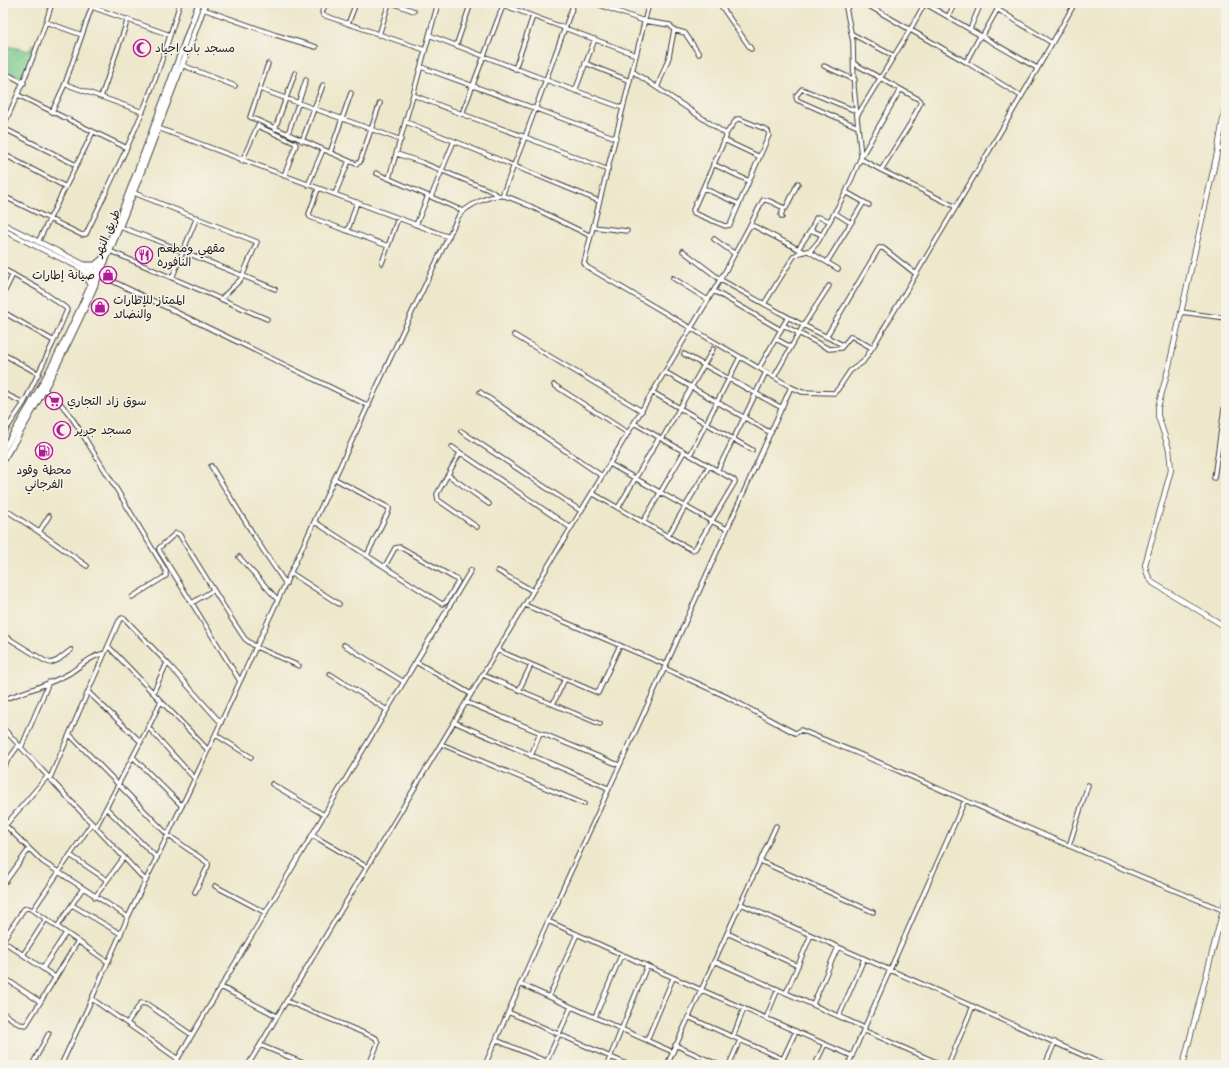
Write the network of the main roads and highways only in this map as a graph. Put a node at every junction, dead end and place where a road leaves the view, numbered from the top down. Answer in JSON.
{"nodes":[{"id":1,"x":199,"y":3,"type":"edge"},
{"id":2,"x":205,"y":3,"type":"edge"},
{"id":3,"x":103,"y":258,"type":"junction"},
{"id":4,"x":98,"y":274,"type":"junction"},
{"id":5,"x":90,"y":287,"type":"junction"},
{"id":6,"x":3,"y":450,"type":"edge"},
{"id":7,"x":3,"y":460,"type":"edge"}],
"edges":[{"from":1,"to":3,"type":"main road","name":"طريق النهر"},
{"from":2,"to":4,"type":"main road","name":"طريق النهر"},
{"from":3,"to":4,"type":"main road","name":"طريق النهر"},
{"from":3,"to":5,"type":"main road"},
{"from":4,"to":5,"type":"main road","name":"طريق النهر"},
{"from":4,"to":7,"type":"main road","name":"طريق النهر"},
{"from":5,"to":6,"type":"main road","name":"طريق النهر"}]}
